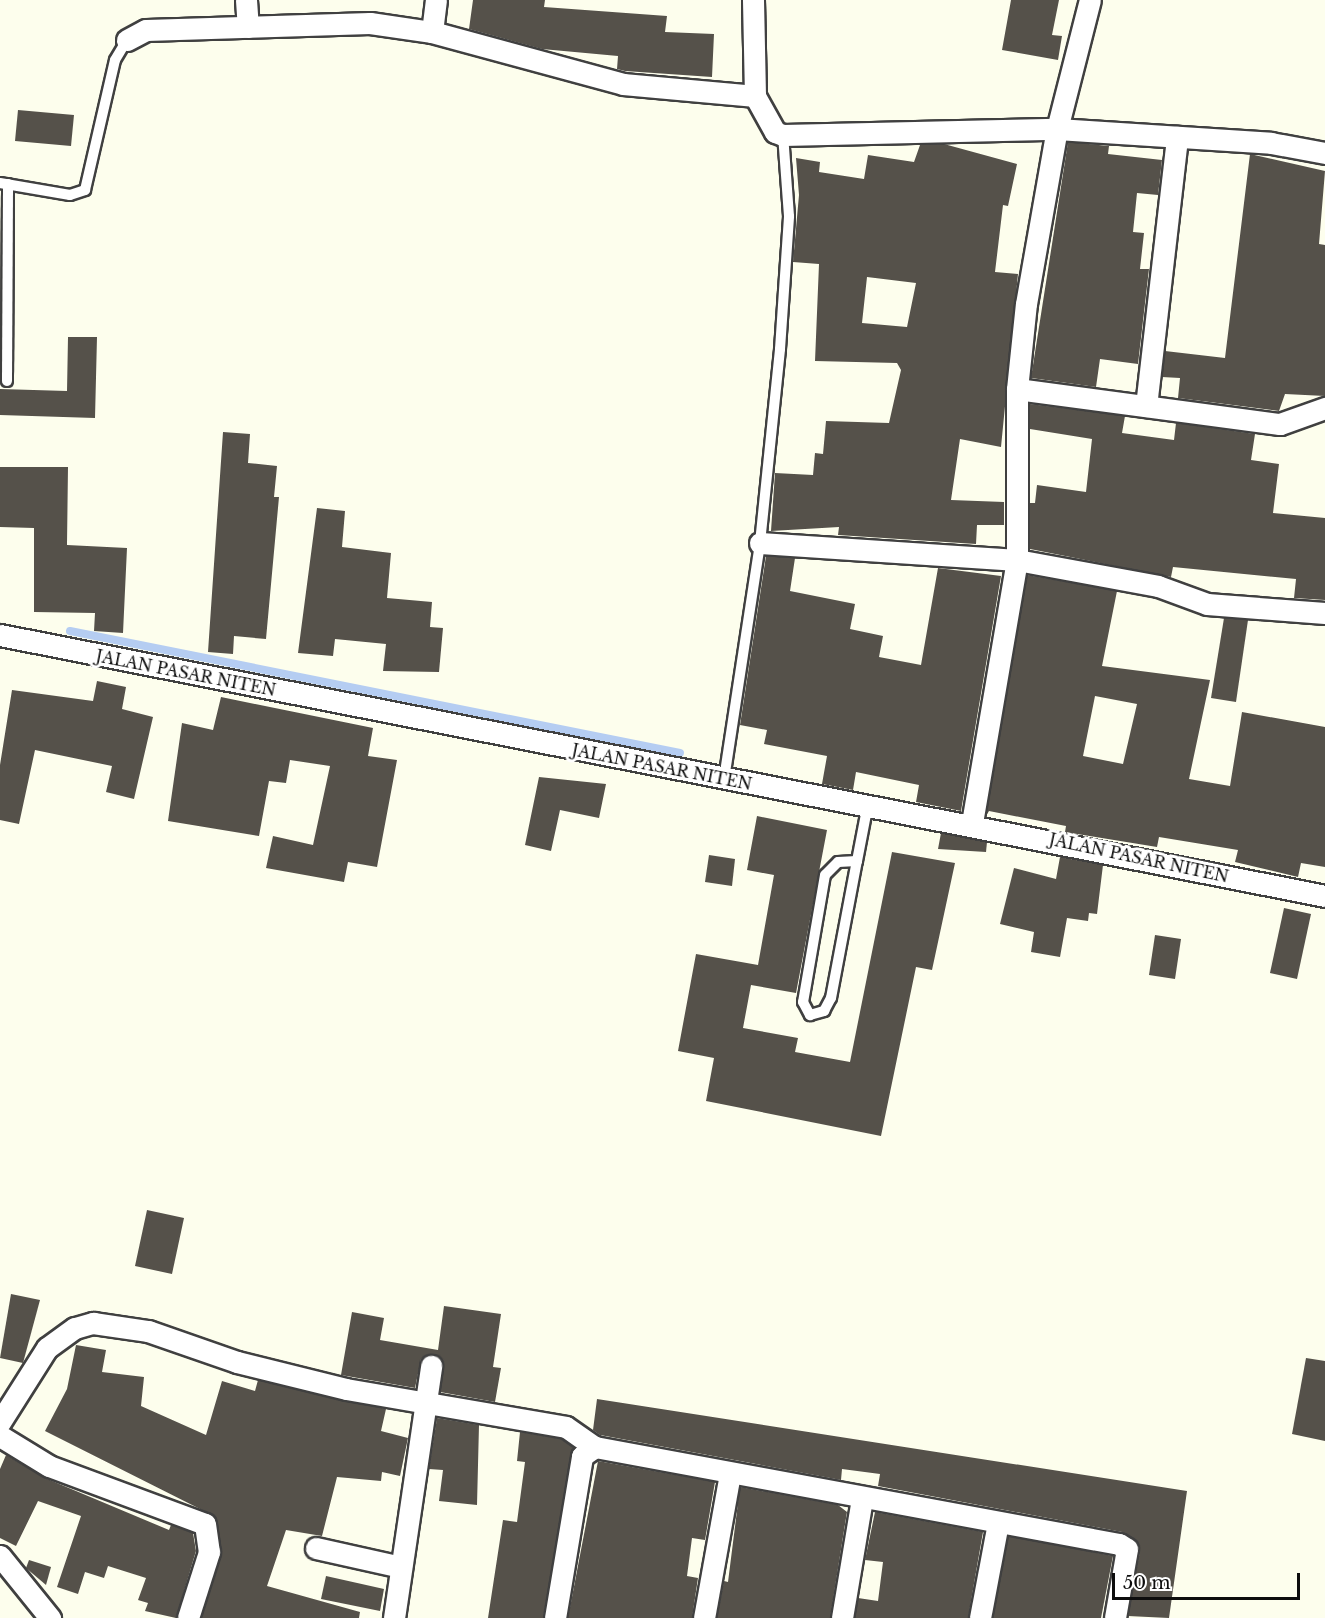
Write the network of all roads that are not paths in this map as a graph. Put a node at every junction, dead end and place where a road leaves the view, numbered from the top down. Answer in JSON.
{"nodes":[{"id":1,"x":246,"y":0,"type":"edge"},
{"id":2,"x":436,"y":0,"type":"edge"},
{"id":3,"x":753,"y":0,"type":"edge"},
{"id":4,"x":1090,"y":0,"type":"edge"},
{"id":5,"x":249,"y":27,"type":"junction"},
{"id":6,"x":432,"y":32,"type":"junction"},
{"id":7,"x":128,"y":40,"type":"joint"},
{"id":8,"x":759,"y":103,"type":"junction"},
{"id":9,"x":1057,"y":129,"type":"junction"},
{"id":10,"x":779,"y":133,"type":"junction"},
{"id":11,"x":1177,"y":137,"type":"junction"},
{"id":12,"x":1325,"y":153,"type":"edge"},
{"id":13,"x":4,"y":183,"type":"edge"},
{"id":14,"x":7,"y":381,"type":"dead end"},
{"id":15,"x":1017,"y":389,"type":"junction"},
{"id":16,"x":1146,"y":406,"type":"junction"},
{"id":17,"x":1325,"y":408,"type":"edge"},
{"id":18,"x":760,"y":543,"type":"junction"},
{"id":19,"x":1017,"y":560,"type":"junction"},
{"id":20,"x":1325,"y":613,"type":"edge"},
{"id":21,"x":0,"y":635,"type":"edge"},
{"id":22,"x":724,"y":779,"type":"junction"},
{"id":23,"x":869,"y":802,"type":"junction"},
{"id":24,"x":972,"y":823,"type":"junction"},
{"id":25,"x":857,"y":861,"type":"junction"},
{"id":26,"x":1324,"y":890,"type":"edge"},
{"id":27,"x":431,"y":1366,"type":"dead end"},
{"id":28,"x":424,"y":1404,"type":"junction"},
{"id":29,"x":0,"y":1422,"type":"edge"},
{"id":30,"x":0,"y":1436,"type":"edge"},
{"id":31,"x":595,"y":1447,"type":"junction"},
{"id":32,"x":730,"y":1473,"type":"junction"},
{"id":33,"x":862,"y":1498,"type":"junction"},
{"id":34,"x":998,"y":1523,"type":"junction"},
{"id":35,"x":316,"y":1548,"type":"dead end"},
{"id":36,"x":0,"y":1556,"type":"edge"},
{"id":37,"x":401,"y":1567,"type":"junction"},
{"id":38,"x":50,"y":1618,"type":"edge"},
{"id":39,"x":188,"y":1618,"type":"edge"},
{"id":40,"x":394,"y":1618,"type":"edge"},
{"id":41,"x":555,"y":1618,"type":"edge"},
{"id":42,"x":704,"y":1618,"type":"edge"},
{"id":43,"x":842,"y":1618,"type":"edge"},
{"id":44,"x":980,"y":1618,"type":"edge"},
{"id":45,"x":1115,"y":1618,"type":"edge"}],
"edges":[{"from":1,"to":5,"type":"street"},
{"from":2,"to":6,"type":"street"},
{"from":3,"to":8,"type":"street"},
{"from":4,"to":9,"type":"street"},
{"from":5,"to":6,"type":"street"},
{"from":5,"to":7,"type":"street"},
{"from":6,"to":8,"type":"street"},
{"from":7,"to":13,"type":"lane"},
{"from":8,"to":10,"type":"street"},
{"from":9,"to":10,"type":"street"},
{"from":9,"to":11,"type":"street"},
{"from":9,"to":15,"type":"street"},
{"from":10,"to":18,"type":"lane"},
{"from":11,"to":12,"type":"street"},
{"from":11,"to":16,"type":"street"},
{"from":13,"to":14,"type":"lane"},
{"from":15,"to":16,"type":"street"},
{"from":15,"to":19,"type":"street"},
{"from":16,"to":17,"type":"street"},
{"from":18,"to":19,"type":"street"},
{"from":18,"to":22,"type":"lane"},
{"from":19,"to":20,"type":"street"},
{"from":19,"to":24,"type":"street"},
{"from":21,"to":22,"type":"street","name":"JALAN PASAR NITEN"},
{"from":22,"to":23,"type":"street","name":"JALAN PASAR NITEN"},
{"from":23,"to":24,"type":"street","name":"JALAN PASAR NITEN"},
{"from":23,"to":25,"type":"lane"},
{"from":24,"to":26,"type":"street","name":"JALAN PASAR NITEN"},
{"from":25,"to":25,"type":"lane"},
{"from":27,"to":28,"type":"street"},
{"from":28,"to":29,"type":"street"},
{"from":28,"to":31,"type":"street"},
{"from":28,"to":37,"type":"street"},
{"from":30,"to":39,"type":"street"},
{"from":31,"to":32,"type":"street"},
{"from":31,"to":41,"type":"street"},
{"from":32,"to":33,"type":"street"},
{"from":32,"to":42,"type":"street"},
{"from":33,"to":34,"type":"street"},
{"from":33,"to":43,"type":"street"},
{"from":34,"to":44,"type":"street"},
{"from":34,"to":45,"type":"street"},
{"from":35,"to":37,"type":"street"},
{"from":36,"to":38,"type":"street"},
{"from":37,"to":40,"type":"street"}]}
